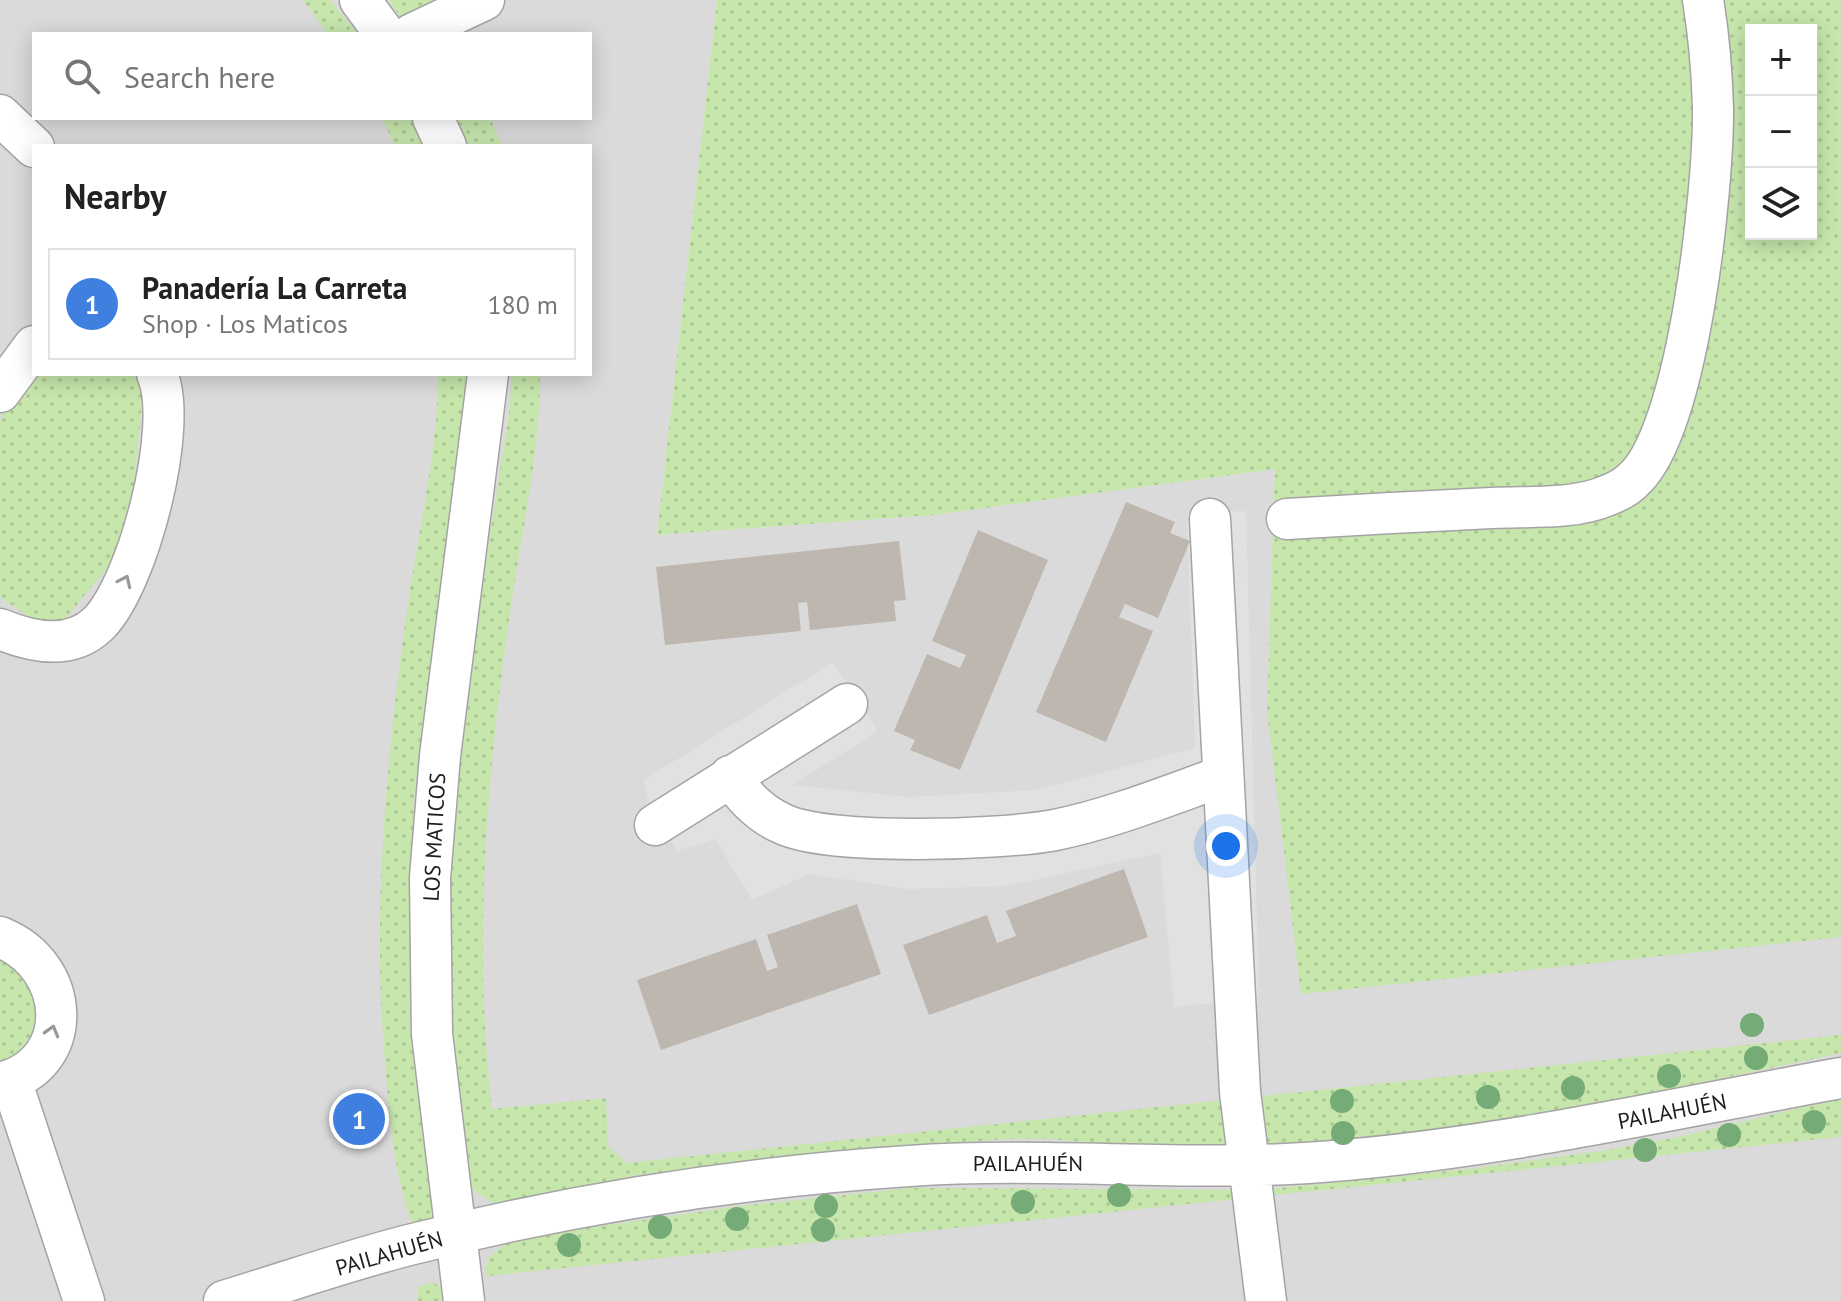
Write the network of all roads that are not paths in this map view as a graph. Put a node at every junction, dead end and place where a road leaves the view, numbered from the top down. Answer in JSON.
{"nodes":[{"id":1,"x":360,"y":0,"type":"edge"},
{"id":2,"x":484,"y":0,"type":"edge"},
{"id":3,"x":1703,"y":0,"type":"edge"},
{"id":4,"x":384,"y":32,"type":"edge"},
{"id":5,"x":416,"y":32,"type":"edge"},
{"id":6,"x":0,"y":115,"type":"edge"},
{"id":7,"x":434,"y":120,"type":"edge"},
{"id":8,"x":445,"y":144,"type":"edge"},
{"id":9,"x":32,"y":145,"type":"edge"},
{"id":10,"x":32,"y":349,"type":"edge"},
{"id":11,"x":158,"y":376,"type":"edge"},
{"id":12,"x":488,"y":376,"type":"edge"},
{"id":13,"x":0,"y":392,"type":"edge"},
{"id":14,"x":1210,"y":519,"type":"dead end"},
{"id":15,"x":1287,"y":519,"type":"dead end"},
{"id":16,"x":0,"y":629,"type":"edge"},
{"id":17,"x":847,"y":704,"type":"dead end"},
{"id":18,"x":730,"y":776,"type":"junction"},
{"id":19,"x":1223,"y":776,"type":"junction"},
{"id":20,"x":655,"y":825,"type":"dead end"},
{"id":21,"x":0,"y":937,"type":"edge"},
{"id":22,"x":1841,"y":1078,"type":"edge"},
{"id":23,"x":6,"y":1082,"type":"edge"},
{"id":24,"x":1247,"y":1167,"type":"junction"},
{"id":25,"x":455,"y":1234,"type":"junction"},
{"id":26,"x":84,"y":1301,"type":"edge"},
{"id":27,"x":224,"y":1301,"type":"edge"},
{"id":28,"x":464,"y":1301,"type":"edge"},
{"id":29,"x":1266,"y":1301,"type":"edge"}],
"edges":[{"from":1,"to":4,"type":"street"},
{"from":2,"to":5,"type":"street"},
{"from":3,"to":15,"type":"street"},
{"from":6,"to":9,"type":"street"},
{"from":7,"to":8,"type":"street"},
{"from":10,"to":13,"type":"street"},
{"from":16,"to":11,"type":"street","one_way":true},
{"from":12,"to":25,"type":"street","name":"LOS MATICOS"},
{"from":14,"to":19,"type":"street"},
{"from":17,"to":18,"type":"street"},
{"from":18,"to":19,"type":"street"},
{"from":18,"to":20,"type":"street"},
{"from":19,"to":24,"type":"street"},
{"from":23,"to":21,"type":"street","one_way":true},
{"from":22,"to":24,"type":"street","name":"PAILAHUÉN"},
{"from":23,"to":26,"type":"street"},
{"from":24,"to":25,"type":"street","name":"PAILAHUÉN"},
{"from":24,"to":29,"type":"street"},
{"from":25,"to":27,"type":"street","name":"PAILAHUÉN"},
{"from":25,"to":28,"type":"street","name":"LOS MATICOS"}]}
